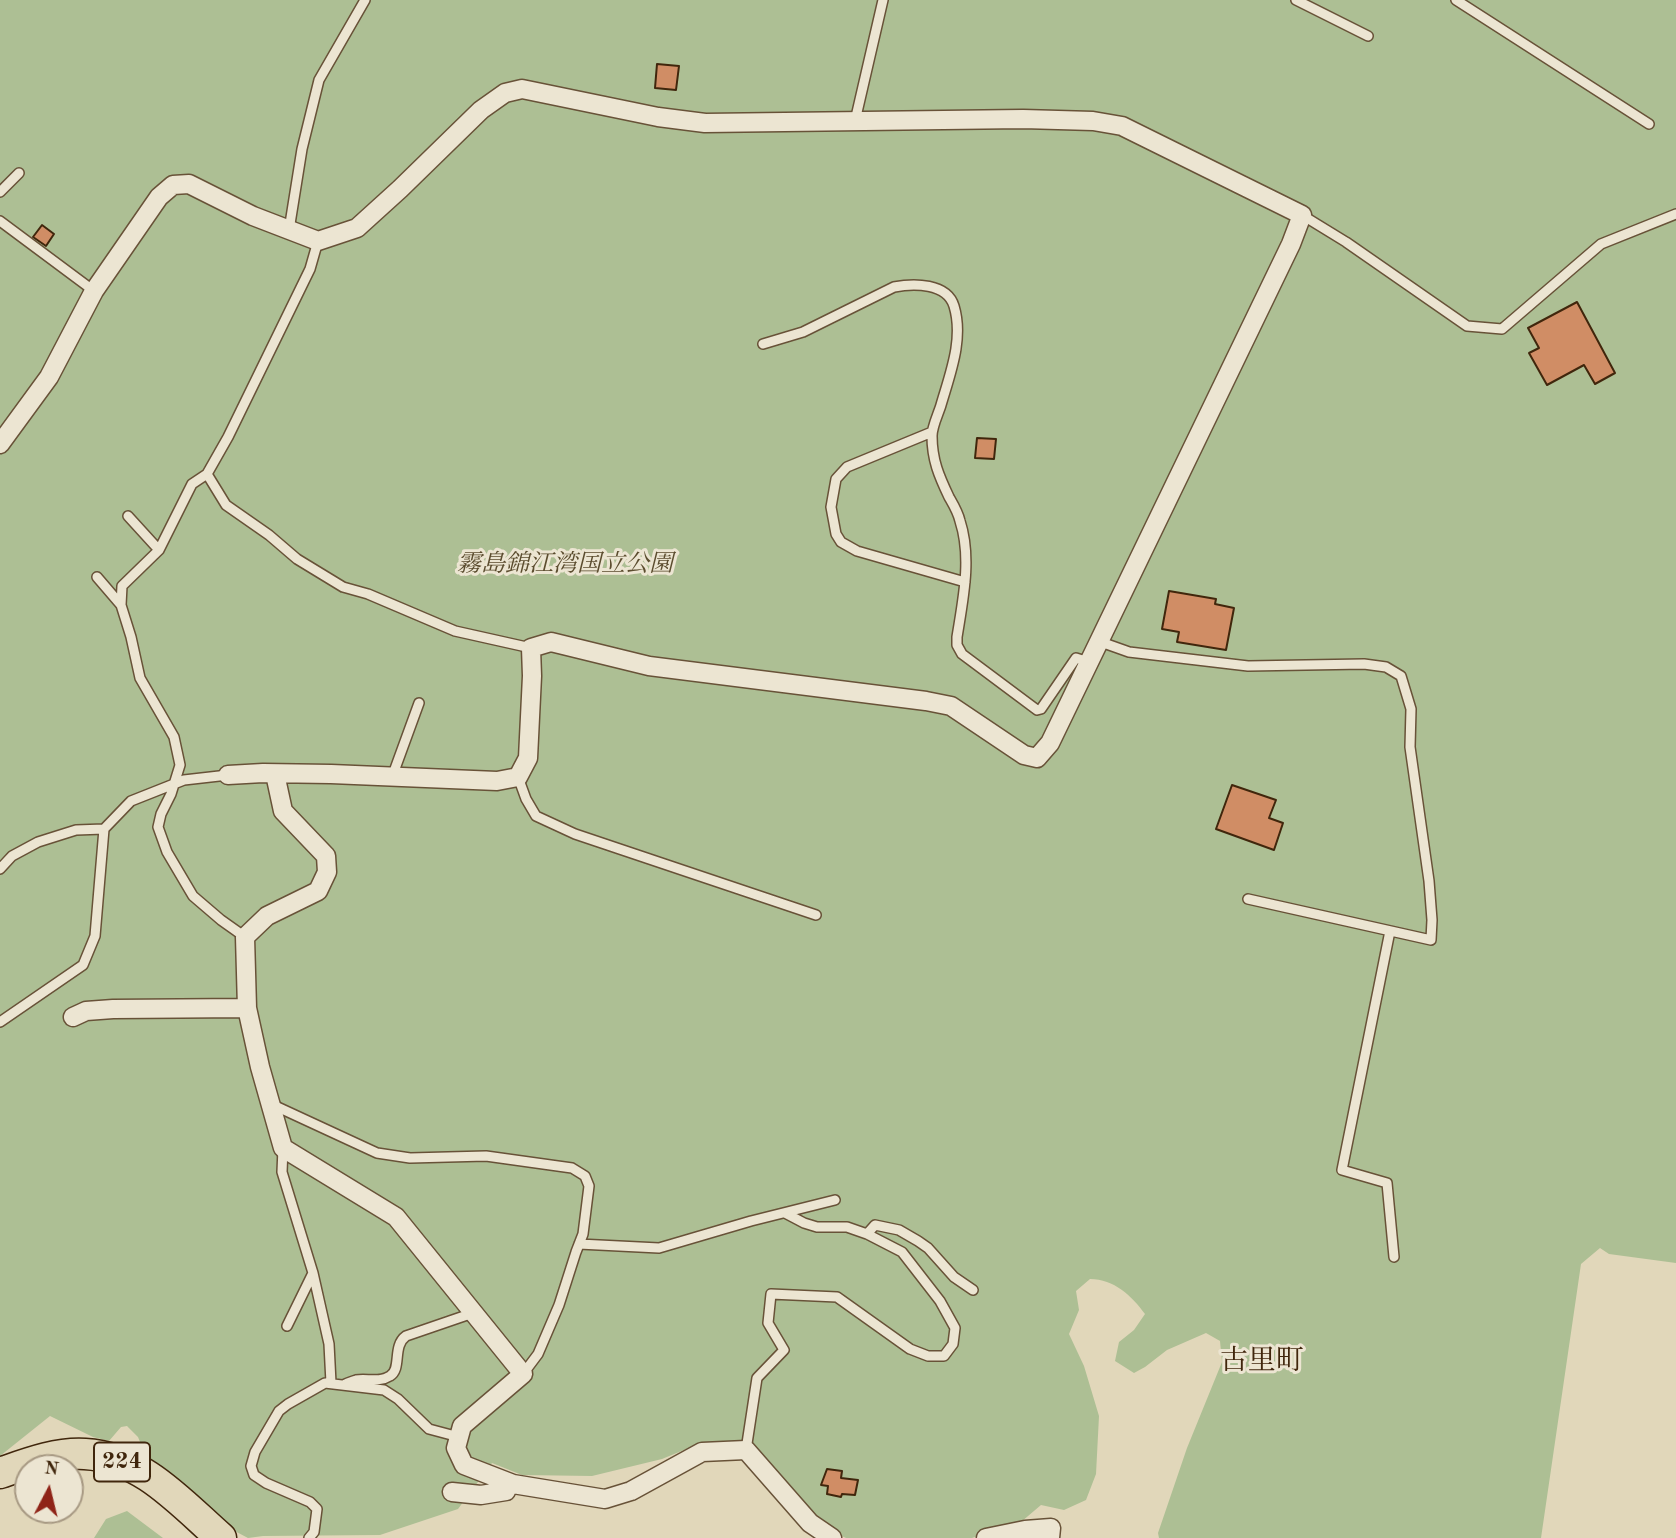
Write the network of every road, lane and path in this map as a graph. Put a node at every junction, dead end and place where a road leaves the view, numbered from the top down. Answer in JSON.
{"nodes":[{"id":1,"x":365,"y":0,"type":"edge"},
{"id":2,"x":883,"y":0,"type":"edge"},
{"id":3,"x":1296,"y":0,"type":"edge"},
{"id":4,"x":1456,"y":0,"type":"edge"},
{"id":5,"x":1368,"y":36,"type":"dead end"},
{"id":6,"x":855,"y":122,"type":"junction"},
{"id":7,"x":1649,"y":124,"type":"dead end"},
{"id":8,"x":19,"y":173,"type":"dead end"},
{"id":9,"x":0,"y":192,"type":"edge"},
{"id":10,"x":1676,"y":214,"type":"edge"},
{"id":11,"x":1302,"y":215,"type":"junction"},
{"id":12,"x":0,"y":221,"type":"edge"},
{"id":13,"x":289,"y":230,"type":"junction"},
{"id":14,"x":318,"y":241,"type":"junction"},
{"id":15,"x":94,"y":291,"type":"junction"},
{"id":16,"x":764,"y":344,"type":"dead end"},
{"id":17,"x":932,"y":432,"type":"junction"},
{"id":18,"x":0,"y":444,"type":"edge"},
{"id":19,"x":207,"y":474,"type":"junction"},
{"id":20,"x":128,"y":516,"type":"dead end"},
{"id":21,"x":159,"y":550,"type":"junction"},
{"id":22,"x":97,"y":578,"type":"dead end"},
{"id":23,"x":965,"y":582,"type":"junction"},
{"id":24,"x":121,"y":605,"type":"junction"},
{"id":25,"x":1098,"y":640,"type":"junction"},
{"id":26,"x":531,"y":648,"type":"junction"},
{"id":27,"x":1089,"y":662,"type":"junction"},
{"id":28,"x":419,"y":702,"type":"dead end"},
{"id":29,"x":275,"y":774,"type":"junction"},
{"id":30,"x":228,"y":775,"type":"joint"},
{"id":31,"x":392,"y":777,"type":"junction"},
{"id":32,"x":518,"y":777,"type":"junction"},
{"id":33,"x":174,"y":784,"type":"junction"},
{"id":34,"x":104,"y":829,"type":"junction"},
{"id":35,"x":0,"y":869,"type":"edge"},
{"id":36,"x":1248,"y":899,"type":"dead end"},
{"id":37,"x":816,"y":915,"type":"dead end"},
{"id":38,"x":1390,"y":931,"type":"junction"},
{"id":39,"x":245,"y":937,"type":"junction"},
{"id":40,"x":247,"y":1008,"type":"junction"},
{"id":41,"x":73,"y":1017,"type":"dead end"},
{"id":42,"x":0,"y":1022,"type":"edge"},
{"id":43,"x":271,"y":1104,"type":"junction"},
{"id":44,"x":283,"y":1147,"type":"junction"},
{"id":45,"x":835,"y":1200,"type":"dead end"},
{"id":46,"x":785,"y":1213,"type":"junction"},
{"id":47,"x":867,"y":1234,"type":"junction"},
{"id":48,"x":579,"y":1244,"type":"junction"},
{"id":49,"x":1394,"y":1258,"type":"dead end"},
{"id":50,"x":313,"y":1273,"type":"junction"},
{"id":51,"x":973,"y":1290,"type":"dead end"},
{"id":52,"x":473,"y":1313,"type":"junction"},
{"id":53,"x":287,"y":1326,"type":"dead end"},
{"id":54,"x":523,"y":1374,"type":"junction"},
{"id":55,"x":331,"y":1383,"type":"junction"},
{"id":56,"x":344,"y":1385,"type":"junction"},
{"id":57,"x":459,"y":1437,"type":"junction"},
{"id":58,"x":746,"y":1450,"type":"junction"},
{"id":59,"x":0,"y":1474,"type":"edge"},
{"id":60,"x":509,"y":1483,"type":"junction"},
{"id":61,"x":452,"y":1492,"type":"dead end"},
{"id":62,"x":221,"y":1538,"type":"edge"},
{"id":63,"x":309,"y":1538,"type":"edge"},
{"id":64,"x":832,"y":1538,"type":"edge"},
{"id":65,"x":986,"y":1538,"type":"edge"},
{"id":66,"x":1050,"y":1538,"type":"edge"}],
"edges":[{"from":1,"to":13,"type":"lane"},
{"from":2,"to":6,"type":"lane"},
{"from":3,"to":5,"type":"lane"},
{"from":4,"to":7,"type":"lane"},
{"from":6,"to":11,"type":"street"},
{"from":6,"to":14,"type":"street"},
{"from":8,"to":9,"type":"lane"},
{"from":10,"to":11,"type":"lane"},
{"from":11,"to":25,"type":"street"},
{"from":12,"to":15,"type":"lane"},
{"from":13,"to":14,"type":"street"},
{"from":13,"to":15,"type":"street"},
{"from":14,"to":19,"type":"lane"},
{"from":15,"to":18,"type":"street"},
{"from":16,"to":17,"type":"lane"},
{"from":17,"to":23,"type":"lane"},
{"from":17,"to":23,"type":"lane"},
{"from":19,"to":21,"type":"lane"},
{"from":19,"to":26,"type":"lane"},
{"from":20,"to":21,"type":"lane"},
{"from":21,"to":24,"type":"lane"},
{"from":22,"to":24,"type":"lane"},
{"from":23,"to":27,"type":"lane"},
{"from":24,"to":33,"type":"lane"},
{"from":25,"to":27,"type":"street"},
{"from":25,"to":38,"type":"lane"},
{"from":26,"to":27,"type":"street"},
{"from":26,"to":32,"type":"street"},
{"from":28,"to":31,"type":"lane"},
{"from":29,"to":30,"type":"street"},
{"from":29,"to":31,"type":"street"},
{"from":29,"to":39,"type":"street"},
{"from":30,"to":33,"type":"lane"},
{"from":31,"to":32,"type":"street"},
{"from":32,"to":37,"type":"lane"},
{"from":33,"to":34,"type":"lane"},
{"from":33,"to":39,"type":"lane"},
{"from":34,"to":35,"type":"lane"},
{"from":34,"to":42,"type":"lane"},
{"from":36,"to":38,"type":"lane"},
{"from":38,"to":49,"type":"lane"},
{"from":39,"to":40,"type":"street"},
{"from":40,"to":41,"type":"street"},
{"from":40,"to":43,"type":"street"},
{"from":43,"to":44,"type":"street"},
{"from":43,"to":48,"type":"lane"},
{"from":44,"to":50,"type":"lane"},
{"from":44,"to":52,"type":"street"},
{"from":45,"to":46,"type":"lane"},
{"from":46,"to":47,"type":"lane"},
{"from":46,"to":48,"type":"lane"},
{"from":47,"to":51,"type":"lane"},
{"from":47,"to":58,"type":"lane"},
{"from":48,"to":54,"type":"lane"},
{"from":50,"to":53,"type":"lane"},
{"from":50,"to":55,"type":"lane"},
{"from":52,"to":54,"type":"street"},
{"from":52,"to":56,"type":"lane"},
{"from":54,"to":57,"type":"street"},
{"from":55,"to":56,"type":"lane"},
{"from":55,"to":63,"type":"lane"},
{"from":56,"to":57,"type":"lane"},
{"from":57,"to":60,"type":"street"},
{"from":58,"to":60,"type":"street"},
{"from":58,"to":64,"type":"street"},
{"from":59,"to":62,"type":"highway","number":"224"},
{"from":60,"to":61,"type":"street"},
{"from":65,"to":66,"type":"street"}]}
